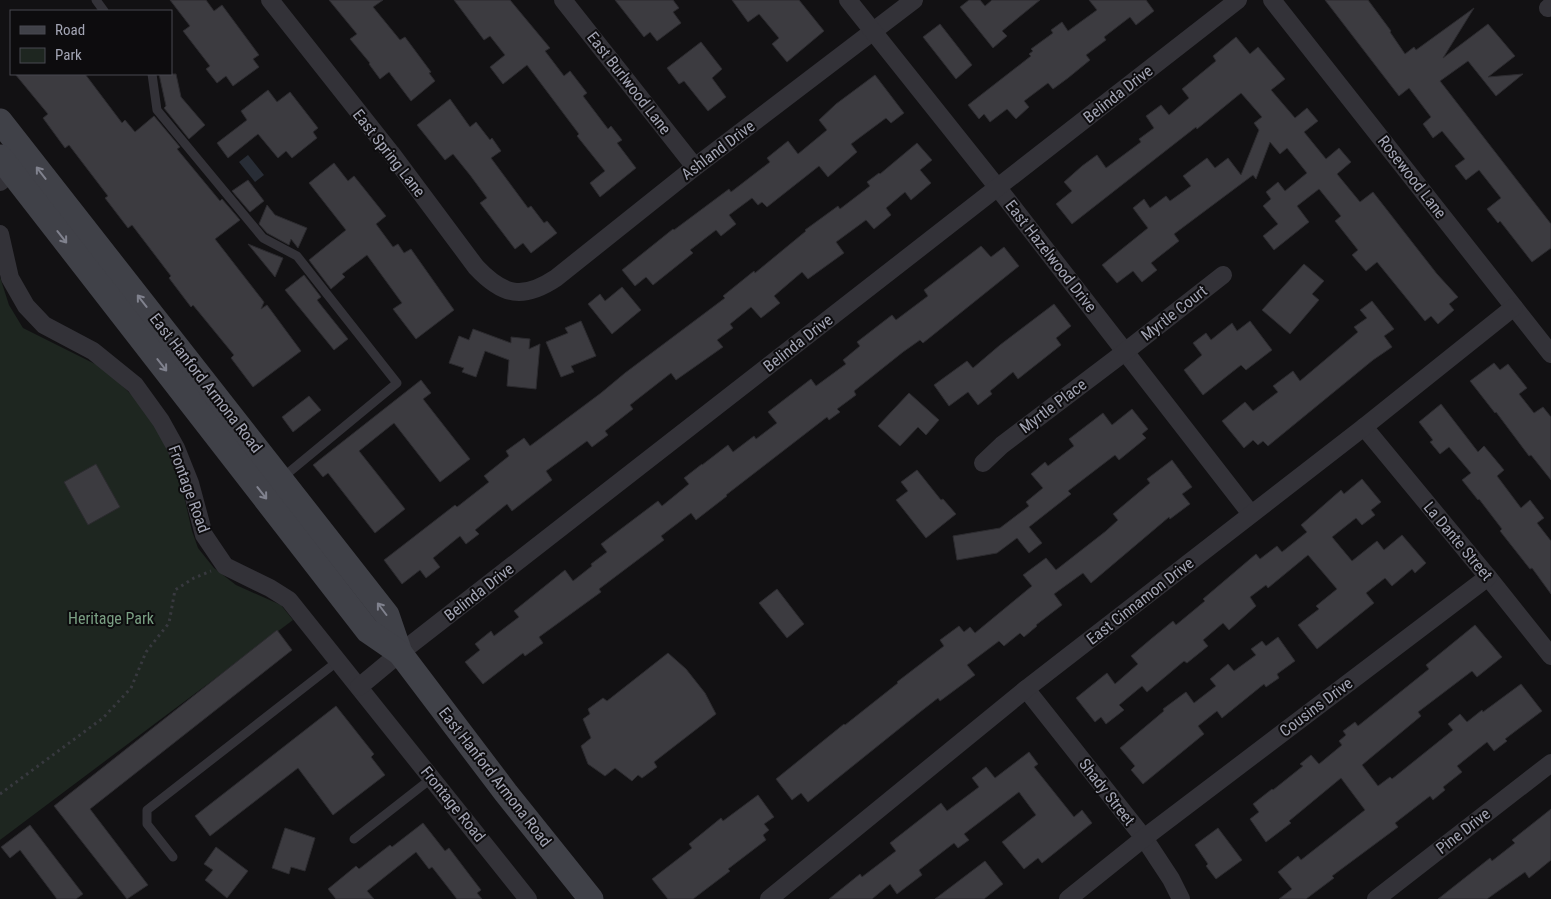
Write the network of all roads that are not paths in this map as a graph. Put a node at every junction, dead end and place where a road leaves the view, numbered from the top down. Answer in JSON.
{"nodes":[{"id":1,"x":270,"y":0,"type":"edge"},
{"id":2,"x":563,"y":0,"type":"edge"},
{"id":3,"x":848,"y":0,"type":"edge"},
{"id":4,"x":914,"y":0,"type":"edge"},
{"id":5,"x":1238,"y":0,"type":"edge"},
{"id":6,"x":1272,"y":0,"type":"edge"},
{"id":7,"x":873,"y":32,"type":"junction"},
{"id":8,"x":152,"y":75,"type":"edge"},
{"id":9,"x":0,"y":121,"type":"edge"},
{"id":10,"x":695,"y":167,"type":"junction"},
{"id":11,"x":4,"y":170,"type":"edge"},
{"id":12,"x":998,"y":188,"type":"junction"},
{"id":13,"x":0,"y":234,"type":"edge"},
{"id":14,"x":1223,"y":275,"type":"dead end"},
{"id":15,"x":518,"y":292,"type":"joint"},
{"id":16,"x":1514,"y":307,"type":"junction"},
{"id":17,"x":1126,"y":352,"type":"junction"},
{"id":18,"x":1551,"y":354,"type":"edge"},
{"id":19,"x":1364,"y":427,"type":"junction"},
{"id":20,"x":983,"y":463,"type":"dead end"},
{"id":21,"x":281,"y":478,"type":"junction"},
{"id":22,"x":1251,"y":514,"type":"junction"},
{"id":23,"x":1488,"y":576,"type":"junction"},
{"id":24,"x":400,"y":653,"type":"junction"},
{"id":25,"x":1551,"y":656,"type":"edge"},
{"id":26,"x":338,"y":661,"type":"junction"},
{"id":27,"x":359,"y":687,"type":"junction"},
{"id":28,"x":1026,"y":689,"type":"junction"},
{"id":29,"x":1551,"y":763,"type":"edge"},
{"id":30,"x":432,"y":778,"type":"junction"},
{"id":31,"x":1144,"y":838,"type":"junction"},
{"id":32,"x":354,"y":839,"type":"dead end"},
{"id":33,"x":172,"y":857,"type":"dead end"},
{"id":34,"x":528,"y":899,"type":"edge"},
{"id":35,"x":591,"y":899,"type":"edge"},
{"id":36,"x":769,"y":899,"type":"edge"},
{"id":37,"x":1068,"y":899,"type":"edge"},
{"id":38,"x":1181,"y":899,"type":"edge"},
{"id":39,"x":1376,"y":899,"type":"edge"}],
"edges":[{"from":1,"to":15,"type":"street","name":"East Spring Lane"},
{"from":2,"to":10,"type":"street","name":"East Burlwood Lane"},
{"from":3,"to":7,"type":"street","name":"East Hazelwood Drive"},
{"from":4,"to":7,"type":"street","name":"Ashland Drive"},
{"from":5,"to":12,"type":"street","name":"Belinda Drive"},
{"from":6,"to":16,"type":"street","name":"Rosewood Lane"},
{"from":7,"to":10,"type":"street","name":"Ashland Drive"},
{"from":7,"to":12,"type":"street","name":"East Hazelwood Drive"},
{"from":8,"to":21,"type":"lane"},
{"from":21,"to":9,"type":"main road","name":"East Hanford Armona Road","one_way":true},
{"from":10,"to":15,"type":"street","name":"Ashland Drive"},
{"from":11,"to":24,"type":"main road","name":"East Hanford Armona Road","one_way":true},
{"from":12,"to":17,"type":"street","name":"East Hazelwood Drive"},
{"from":12,"to":24,"type":"street","name":"Belinda Drive"},
{"from":13,"to":26,"type":"street","name":"Frontage Road"},
{"from":14,"to":17,"type":"street","name":"Myrtle Court"},
{"from":16,"to":18,"type":"street","name":"Rosewood Lane"},
{"from":16,"to":19,"type":"street","name":"East Cinnamon Drive"},
{"from":17,"to":20,"type":"street","name":"Myrtle Place"},
{"from":17,"to":22,"type":"street","name":"East Hazelwood Drive"},
{"from":19,"to":22,"type":"street","name":"East Cinnamon Drive"},
{"from":19,"to":23,"type":"street","name":"La Dante Street"},
{"from":24,"to":21,"type":"main road","name":"East Hanford Armona Road","one_way":true},
{"from":22,"to":28,"type":"street","name":"East Cinnamon Drive"},
{"from":23,"to":25,"type":"street","name":"La Dante Street"},
{"from":23,"to":31,"type":"street","name":"Cousins Drive"},
{"from":24,"to":27,"type":"street","name":"Belinda Drive"},
{"from":24,"to":35,"type":"main road","name":"East Hanford Armona Road"},
{"from":26,"to":27,"type":"street","name":"Frontage Road"},
{"from":26,"to":33,"type":"lane"},
{"from":27,"to":30,"type":"street","name":"Frontage Road"},
{"from":28,"to":31,"type":"street","name":"Shady Street"},
{"from":28,"to":36,"type":"street","name":"East Cinnamon Drive"},
{"from":29,"to":39,"type":"street","name":"Pine Drive"},
{"from":30,"to":32,"type":"lane"},
{"from":30,"to":34,"type":"street","name":"Frontage Road"},
{"from":31,"to":37,"type":"street","name":"Cousins Drive"},
{"from":31,"to":38,"type":"street","name":"Shady Street"}]}
